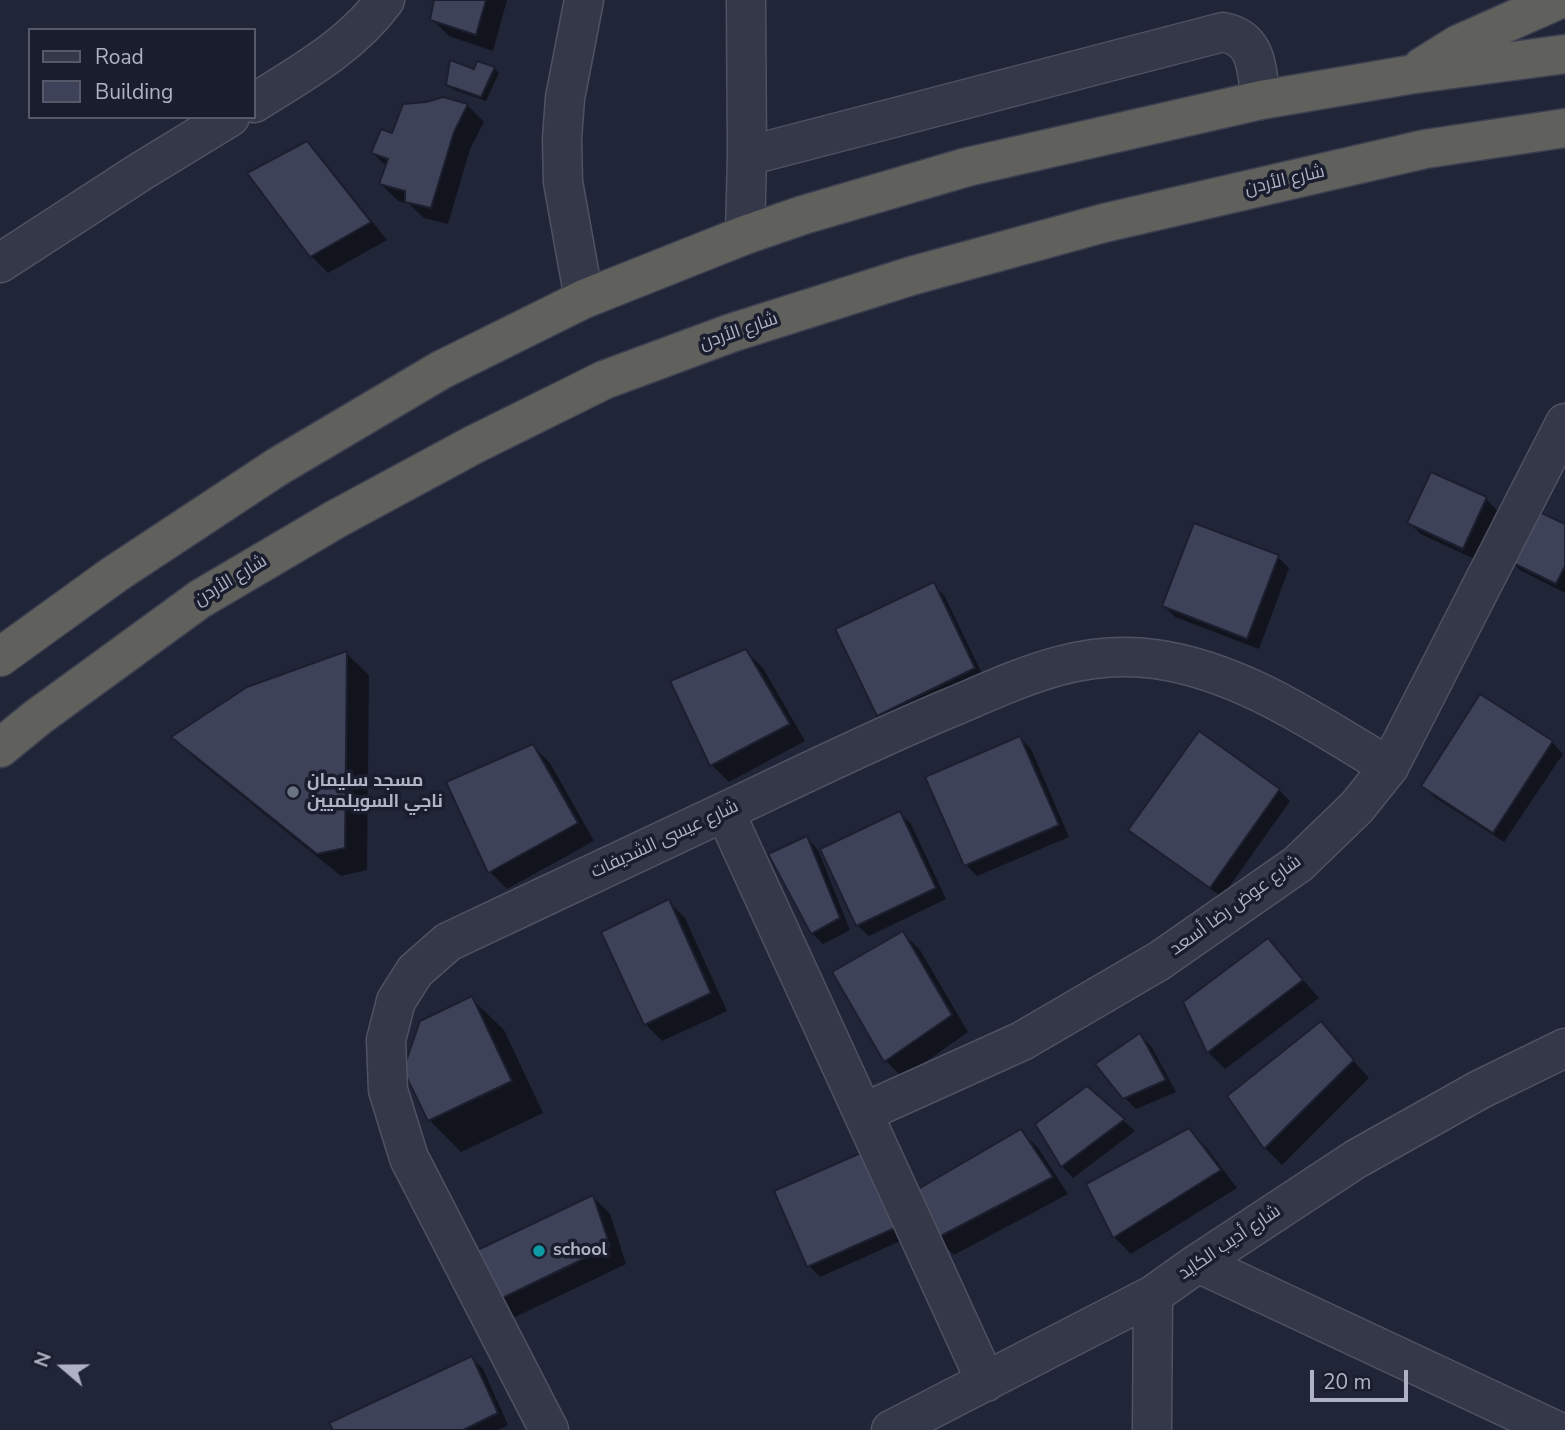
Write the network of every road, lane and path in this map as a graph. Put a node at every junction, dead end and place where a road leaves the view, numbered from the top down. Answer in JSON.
{"nodes":[{"id":1,"x":386,"y":0,"type":"edge"},
{"id":2,"x":584,"y":0,"type":"edge"},
{"id":3,"x":746,"y":0,"type":"edge"},
{"id":4,"x":1558,"y":0,"type":"edge"},
{"id":5,"x":1565,"y":54,"type":"edge"},
{"id":6,"x":1408,"y":75,"type":"junction"},
{"id":7,"x":1261,"y":100,"type":"junction"},
{"id":8,"x":256,"y":102,"type":"edge"},
{"id":9,"x":227,"y":119,"type":"edge"},
{"id":10,"x":1565,"y":128,"type":"edge"},
{"id":11,"x":747,"y":156,"type":"junction"},
{"id":12,"x":745,"y":235,"type":"junction"},
{"id":13,"x":0,"y":263,"type":"edge"},
{"id":14,"x":584,"y":299,"type":"junction"},
{"id":15,"x":1565,"y":423,"type":"edge"},
{"id":16,"x":0,"y":657,"type":"edge"},
{"id":17,"x":0,"y":748,"type":"edge"},
{"id":18,"x":1389,"y":767,"type":"junction"},
{"id":19,"x":725,"y":812,"type":"junction"},
{"id":20,"x":1565,"y":1048,"type":"edge"},
{"id":21,"x":865,"y":1112,"type":"junction"},
{"id":22,"x":1198,"y":1263,"type":"junction"},
{"id":23,"x":1153,"y":1295,"type":"junction"},
{"id":24,"x":986,"y":1382,"type":"junction"},
{"id":25,"x":549,"y":1430,"type":"edge"},
{"id":26,"x":891,"y":1430,"type":"edge"},
{"id":27,"x":1152,"y":1430,"type":"edge"},
{"id":28,"x":1555,"y":1430,"type":"edge"}],
"edges":[{"from":1,"to":8,"type":"street"},
{"from":2,"to":14,"type":"street"},
{"from":3,"to":11,"type":"street"},
{"from":4,"to":6,"type":"highway"},
{"from":5,"to":6,"type":"highway"},
{"from":6,"to":7,"type":"highway"},
{"from":7,"to":11,"type":"street"},
{"from":7,"to":12,"type":"highway"},
{"from":9,"to":13,"type":"street"},
{"from":10,"to":17,"type":"highway","name":"شارع الأردن"},
{"from":11,"to":12,"type":"street"},
{"from":12,"to":14,"type":"highway"},
{"from":14,"to":16,"type":"highway"},
{"from":15,"to":18,"type":"street","name":"شارع عوض رضا أسعد"},
{"from":18,"to":19,"type":"street","name":"شارع عيسى الشديفات"},
{"from":18,"to":21,"type":"street","name":"شارع عوض رضا أسعد"},
{"from":19,"to":21,"type":"street"},
{"from":19,"to":25,"type":"street","name":"شارع عيسى الشديفات"},
{"from":20,"to":22,"type":"street","name":"شارع أديب الكايد"},
{"from":21,"to":24,"type":"street"},
{"from":22,"to":23,"type":"street","name":"شارع أديب الكايد"},
{"from":22,"to":28,"type":"street"},
{"from":23,"to":24,"type":"street","name":"شارع أديب الكايد"},
{"from":23,"to":27,"type":"street"},
{"from":24,"to":26,"type":"street","name":"شارع أديب الكايد"}]}
